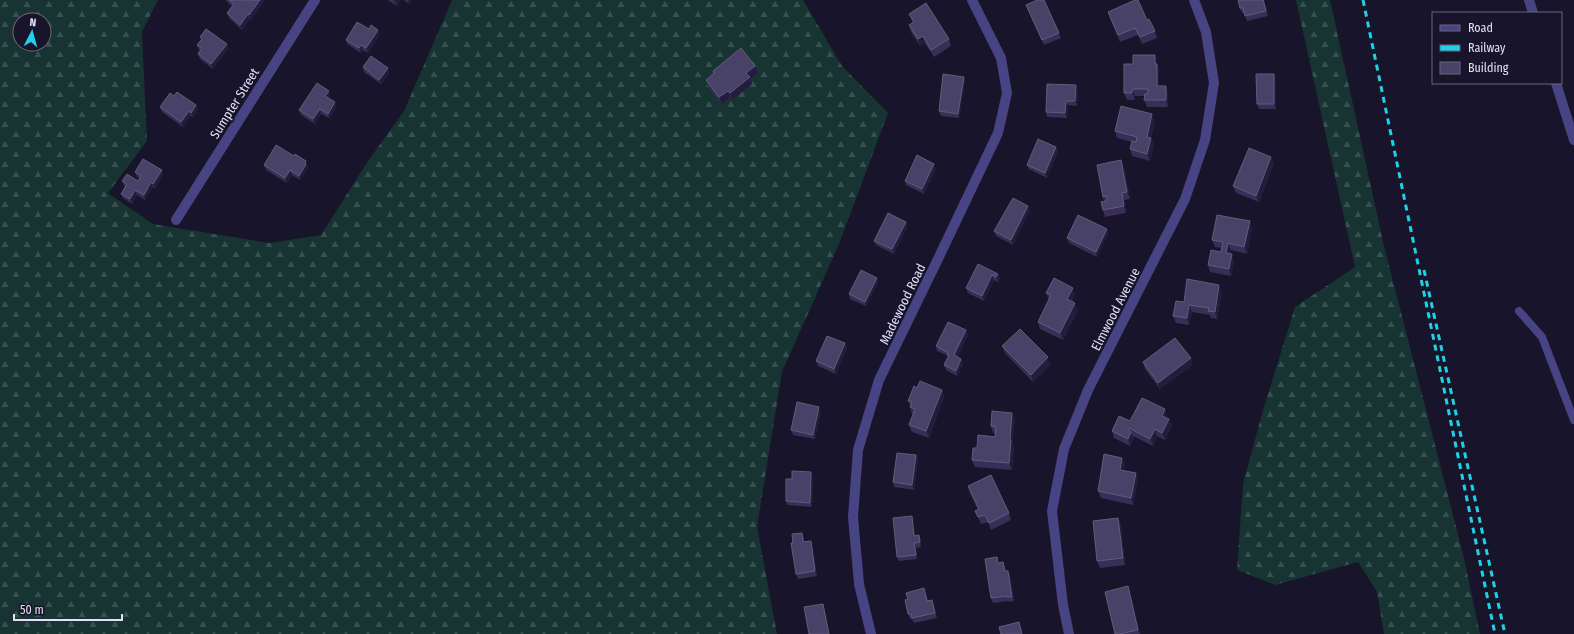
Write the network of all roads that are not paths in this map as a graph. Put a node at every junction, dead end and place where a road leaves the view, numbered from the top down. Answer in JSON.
{"nodes":[{"id":1,"x":315,"y":0,"type":"edge"},
{"id":2,"x":972,"y":0,"type":"edge"},
{"id":3,"x":1194,"y":0,"type":"edge"},
{"id":4,"x":1529,"y":0,"type":"edge"},
{"id":5,"x":1533,"y":12,"type":"edge"},
{"id":6,"x":1556,"y":84,"type":"edge"},
{"id":7,"x":1574,"y":140,"type":"edge"},
{"id":8,"x":176,"y":220,"type":"dead end"},
{"id":9,"x":1519,"y":311,"type":"dead end"},
{"id":10,"x":1574,"y":420,"type":"edge"},
{"id":11,"x":871,"y":634,"type":"edge"},
{"id":12,"x":1069,"y":634,"type":"edge"}],
"edges":[{"from":1,"to":8,"type":"street","name":"Sumpter Street"},
{"from":2,"to":11,"type":"street","name":"Madewood Road"},
{"from":3,"to":12,"type":"street","name":"Elmwood Avenue"},
{"from":4,"to":5,"type":"street"},
{"from":6,"to":7,"type":"street"},
{"from":9,"to":10,"type":"lane"}]}
